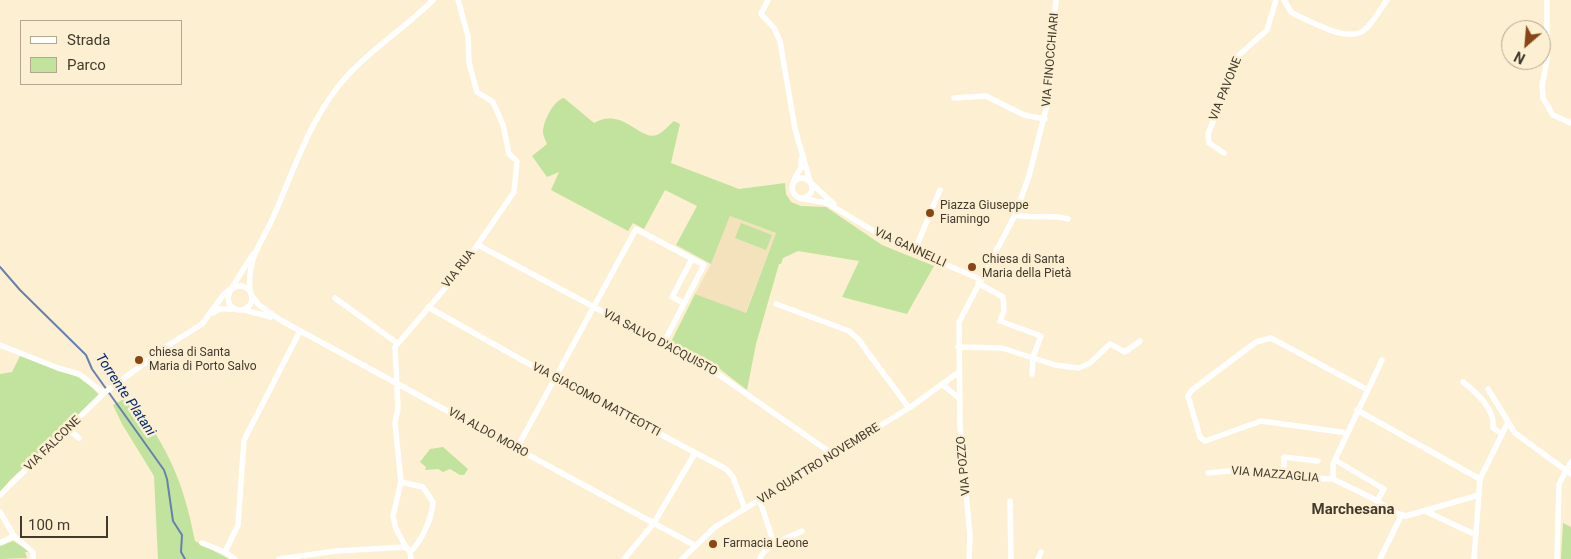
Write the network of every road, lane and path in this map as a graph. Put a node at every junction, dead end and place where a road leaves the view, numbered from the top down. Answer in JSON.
{"nodes":[{"id":1,"x":434,"y":0,"type":"edge"},
{"id":2,"x":458,"y":0,"type":"edge"},
{"id":3,"x":768,"y":0,"type":"edge"},
{"id":4,"x":1056,"y":0,"type":"edge"},
{"id":5,"x":1276,"y":0,"type":"edge"},
{"id":6,"x":1284,"y":0,"type":"edge"},
{"id":7,"x":1387,"y":0,"type":"edge"},
{"id":8,"x":1547,"y":0,"type":"edge"},
{"id":9,"x":954,"y":98,"type":"dead end"},
{"id":10,"x":1045,"y":120,"type":"junction"},
{"id":11,"x":1571,"y":123,"type":"edge"},
{"id":12,"x":800,"y":149,"type":"junction"},
{"id":13,"x":1224,"y":154,"type":"dead end"},
{"id":14,"x":794,"y":181,"type":"junction"},
{"id":15,"x":810,"y":182,"type":"junction"},
{"id":16,"x":940,"y":190,"type":"dead end"},
{"id":17,"x":799,"y":198,"type":"junction"},
{"id":18,"x":843,"y":212,"type":"junction"},
{"id":19,"x":1014,"y":215,"type":"junction"},
{"id":20,"x":1068,"y":218,"type":"dead end"},
{"id":21,"x":478,"y":245,"type":"junction"},
{"id":22,"x":256,"y":251,"type":"junction"},
{"id":23,"x":914,"y":252,"type":"junction"},
{"id":24,"x":692,"y":259,"type":"junction"},
{"id":25,"x":979,"y":281,"type":"junction"},
{"id":26,"x":231,"y":290,"type":"junction"},
{"id":27,"x":251,"y":293,"type":"junction"},
{"id":28,"x":335,"y":298,"type":"dead end"},
{"id":29,"x":684,"y":303,"type":"junction"},
{"id":30,"x":776,"y":304,"type":"dead end"},
{"id":31,"x":428,"y":307,"type":"junction"},
{"id":32,"x":593,"y":307,"type":"junction"},
{"id":33,"x":237,"y":310,"type":"junction"},
{"id":34,"x":244,"y":310,"type":"junction"},
{"id":35,"x":210,"y":314,"type":"junction"},
{"id":36,"x":282,"y":321,"type":"junction"},
{"id":37,"x":300,"y":331,"type":"junction"},
{"id":38,"x":1140,"y":341,"type":"dead end"},
{"id":39,"x":397,"y":343,"type":"junction"},
{"id":40,"x":663,"y":344,"type":"junction"},
{"id":41,"x":0,"y":345,"type":"edge"},
{"id":42,"x":958,"y":348,"type":"junction"},
{"id":43,"x":1033,"y":357,"type":"junction"},
{"id":44,"x":1382,"y":360,"type":"dead end"},
{"id":45,"x":959,"y":372,"type":"junction"},
{"id":46,"x":1032,"y":374,"type":"dead end"},
{"id":47,"x":555,"y":378,"type":"junction"},
{"id":48,"x":1463,"y":382,"type":"dead end"},
{"id":49,"x":396,"y":383,"type":"junction"},
{"id":50,"x":942,"y":384,"type":"junction"},
{"id":51,"x":1366,"y":389,"type":"junction"},
{"id":52,"x":1488,"y":389,"type":"dead end"},
{"id":53,"x":104,"y":392,"type":"junction"},
{"id":54,"x":960,"y":399,"type":"junction"},
{"id":55,"x":909,"y":408,"type":"junction"},
{"id":56,"x":1357,"y":410,"type":"junction"},
{"id":57,"x":1508,"y":422,"type":"junction"},
{"id":58,"x":68,"y":429,"type":"junction"},
{"id":59,"x":1348,"y":433,"type":"junction"},
{"id":60,"x":1501,"y":433,"type":"junction"},
{"id":61,"x":79,"y":438,"type":"dead end"},
{"id":62,"x":517,"y":448,"type":"junction"},
{"id":63,"x":695,"y":453,"type":"junction"},
{"id":64,"x":834,"y":455,"type":"junction"},
{"id":65,"x":1334,"y":460,"type":"junction"},
{"id":66,"x":1318,"y":461,"type":"dead end"},
{"id":67,"x":1571,"y":462,"type":"edge"},
{"id":68,"x":1568,"y":472,"type":"edge"},
{"id":69,"x":1208,"y":473,"type":"dead end"},
{"id":70,"x":1284,"y":478,"type":"junction"},
{"id":71,"x":1480,"y":478,"type":"junction"},
{"id":72,"x":1333,"y":479,"type":"junction"},
{"id":73,"x":401,"y":482,"type":"junction"},
{"id":74,"x":0,"y":495,"type":"edge"},
{"id":75,"x":1479,"y":496,"type":"junction"},
{"id":76,"x":760,"y":501,"type":"junction"},
{"id":77,"x":1010,"y":501,"type":"dead end"},
{"id":78,"x":1377,"y":501,"type":"junction"},
{"id":79,"x":745,"y":510,"type":"junction"},
{"id":80,"x":1425,"y":511,"type":"junction"},
{"id":81,"x":0,"y":512,"type":"edge"},
{"id":82,"x":1401,"y":516,"type":"junction"},
{"id":83,"x":654,"y":523,"type":"junction"},
{"id":84,"x":802,"y":530,"type":"dead end"},
{"id":85,"x":1476,"y":535,"type":"junction"},
{"id":86,"x":14,"y":536,"type":"junction"},
{"id":87,"x":0,"y":543,"type":"edge"},
{"id":88,"x":202,"y":543,"type":"dead end"},
{"id":89,"x":694,"y":545,"type":"junction"},
{"id":90,"x":772,"y":545,"type":"junction"},
{"id":91,"x":408,"y":549,"type":"junction"},
{"id":92,"x":225,"y":552,"type":"junction"},
{"id":93,"x":1041,"y":552,"type":"dead end"},
{"id":94,"x":306,"y":554,"type":"junction"},
{"id":95,"x":234,"y":558,"type":"edge"},
{"id":96,"x":34,"y":559,"type":"edge"},
{"id":97,"x":279,"y":559,"type":"edge"},
{"id":98,"x":296,"y":559,"type":"edge"},
{"id":99,"x":411,"y":559,"type":"edge"},
{"id":100,"x":624,"y":559,"type":"edge"},
{"id":101,"x":682,"y":559,"type":"edge"},
{"id":102,"x":760,"y":559,"type":"edge"},
{"id":103,"x":969,"y":559,"type":"edge"},
{"id":104,"x":1011,"y":559,"type":"edge"},
{"id":105,"x":1038,"y":559,"type":"edge"},
{"id":106,"x":1380,"y":559,"type":"edge"},
{"id":107,"x":1474,"y":559,"type":"edge"},
{"id":108,"x":1557,"y":559,"type":"edge"}],
"edges":[{"from":1,"to":22,"type":"street"},
{"from":2,"to":21,"type":"street","name":"VIA RUA"},
{"from":3,"to":12,"type":"street"},
{"from":4,"to":10,"type":"street","name":"VIA FINOCCHIARI"},
{"from":5,"to":13,"type":"street","name":"VIA PAVONE"},
{"from":6,"to":7,"type":"street"},
{"from":8,"to":11,"type":"street"},
{"from":9,"to":10,"type":"street"},
{"from":10,"to":19,"type":"street","name":"VIA FINOCCHIARI"},
{"from":12,"to":14,"type":"street"},
{"from":12,"to":15,"type":"street"},
{"from":14,"to":15,"type":"street"},
{"from":14,"to":17,"type":"street"},
{"from":15,"to":17,"type":"street"},
{"from":15,"to":18,"type":"street","name":"VIA GANNELLI"},
{"from":16,"to":23,"type":"street"},
{"from":17,"to":18,"type":"street","name":"VIA GANNELLI"},
{"from":18,"to":23,"type":"street","name":"VIA GANNELLI"},
{"from":19,"to":20,"type":"street"},
{"from":19,"to":25,"type":"street","name":"VIA FINOCCHIARI"},
{"from":21,"to":31,"type":"street","name":"VIA RUA"},
{"from":21,"to":32,"type":"street","name":"VIA SALVO D'ACQUISTO"},
{"from":22,"to":26,"type":"street","name":"VIA FALCONE"},
{"from":22,"to":27,"type":"street"},
{"from":23,"to":25,"type":"street","name":"VIA GANNELLI"},
{"from":24,"to":29,"type":"street"},
{"from":24,"to":29,"type":"street"},
{"from":24,"to":32,"type":"street"},
{"from":25,"to":42,"type":"street","name":"VIA FINOCCHIARI"},
{"from":25,"to":43,"type":"street","name":"VIA GANNELLI"},
{"from":26,"to":27,"type":"street"},
{"from":26,"to":33,"type":"street"},
{"from":26,"to":35,"type":"street","name":"VIA FALCONE"},
{"from":27,"to":34,"type":"street"},
{"from":27,"to":36,"type":"street"},
{"from":28,"to":39,"type":"street"},
{"from":29,"to":40,"type":"street"},
{"from":30,"to":55,"type":"street"},
{"from":31,"to":39,"type":"street","name":"VIA RUA"},
{"from":31,"to":47,"type":"street","name":"VIA GIACOMO MATTEOTTI"},
{"from":32,"to":40,"type":"street","name":"VIA SALVO D'ACQUISTO"},
{"from":32,"to":47,"type":"street"},
{"from":33,"to":34,"type":"street"},
{"from":33,"to":35,"type":"street"},
{"from":34,"to":36,"type":"street"},
{"from":35,"to":53,"type":"street","name":"VIA FALCONE"},
{"from":36,"to":37,"type":"street","name":"VIA ALDO MORO"},
{"from":37,"to":49,"type":"street","name":"VIA ALDO MORO"},
{"from":37,"to":92,"type":"street"},
{"from":38,"to":43,"type":"street"},
{"from":39,"to":49,"type":"street"},
{"from":40,"to":64,"type":"street","name":"VIA SALVO D'ACQUISTO"},
{"from":41,"to":53,"type":"street"},
{"from":42,"to":43,"type":"street"},
{"from":42,"to":45,"type":"street","name":"VIA FINOCCHIARI"},
{"from":43,"to":46,"type":"street"},
{"from":44,"to":51,"type":"street"},
{"from":45,"to":50,"type":"street","name":"VIA QUATTRO NOVEMBRE"},
{"from":45,"to":54,"type":"street","name":"VIA POZZO"},
{"from":47,"to":62,"type":"street"},
{"from":47,"to":63,"type":"street","name":"VIA GIACOMO MATTEOTTI"},
{"from":48,"to":60,"type":"street"},
{"from":49,"to":62,"type":"street","name":"VIA ALDO MORO"},
{"from":49,"to":73,"type":"street"},
{"from":50,"to":54,"type":"street"},
{"from":50,"to":55,"type":"street","name":"VIA QUATTRO NOVEMBRE"},
{"from":51,"to":56,"type":"street"},
{"from":51,"to":59,"type":"street"},
{"from":52,"to":57,"type":"street"},
{"from":53,"to":58,"type":"street","name":"VIA FALCONE"},
{"from":54,"to":103,"type":"street","name":"VIA POZZO"},
{"from":55,"to":64,"type":"street","name":"VIA QUATTRO NOVEMBRE"},
{"from":56,"to":59,"type":"street"},
{"from":56,"to":71,"type":"street"},
{"from":57,"to":60,"type":"street"},
{"from":57,"to":68,"type":"street"},
{"from":58,"to":61,"type":"street"},
{"from":58,"to":74,"type":"street","name":"VIA FALCONE"},
{"from":59,"to":65,"type":"street"},
{"from":60,"to":71,"type":"street"},
{"from":62,"to":83,"type":"street","name":"VIA ALDO MORO"},
{"from":63,"to":79,"type":"street","name":"VIA GIACOMO MATTEOTTI"},
{"from":63,"to":83,"type":"street"},
{"from":64,"to":76,"type":"street","name":"VIA QUATTRO NOVEMBRE"},
{"from":65,"to":72,"type":"street"},
{"from":65,"to":78,"type":"street"},
{"from":66,"to":70,"type":"street"},
{"from":67,"to":68,"type":"street"},
{"from":68,"to":108,"type":"street"},
{"from":69,"to":70,"type":"street","name":"VIA MAZZAGLIA"},
{"from":70,"to":72,"type":"street","name":"VIA MAZZAGLIA"},
{"from":71,"to":75,"type":"street"},
{"from":72,"to":78,"type":"street","name":"VIA MAZZAGLIA"},
{"from":73,"to":91,"type":"street"},
{"from":73,"to":91,"type":"street"},
{"from":75,"to":80,"type":"street"},
{"from":75,"to":85,"type":"street"},
{"from":76,"to":79,"type":"street","name":"VIA QUATTRO NOVEMBRE"},
{"from":76,"to":90,"type":"street"},
{"from":77,"to":104,"type":"street"},
{"from":78,"to":82,"type":"street","name":"VIA MAZZAGLIA"},
{"from":79,"to":89,"type":"street","name":"VIA QUATTRO NOVEMBRE"},
{"from":80,"to":82,"type":"street"},
{"from":80,"to":85,"type":"street"},
{"from":81,"to":86,"type":"street"},
{"from":82,"to":106,"type":"street"},
{"from":83,"to":89,"type":"street","name":"VIA ALDO MORO"},
{"from":83,"to":100,"type":"street"},
{"from":84,"to":90,"type":"street"},
{"from":85,"to":107,"type":"street"},
{"from":86,"to":87,"type":"street"},
{"from":86,"to":96,"type":"street"},
{"from":88,"to":92,"type":"street"},
{"from":89,"to":101,"type":"street","name":"VIA QUATTRO NOVEMBRE"},
{"from":90,"to":102,"type":"street"},
{"from":91,"to":94,"type":"street"},
{"from":91,"to":99,"type":"street"},
{"from":92,"to":95,"type":"street"},
{"from":93,"to":105,"type":"street"},
{"from":94,"to":97,"type":"street"},
{"from":94,"to":98,"type":"street"}]}
